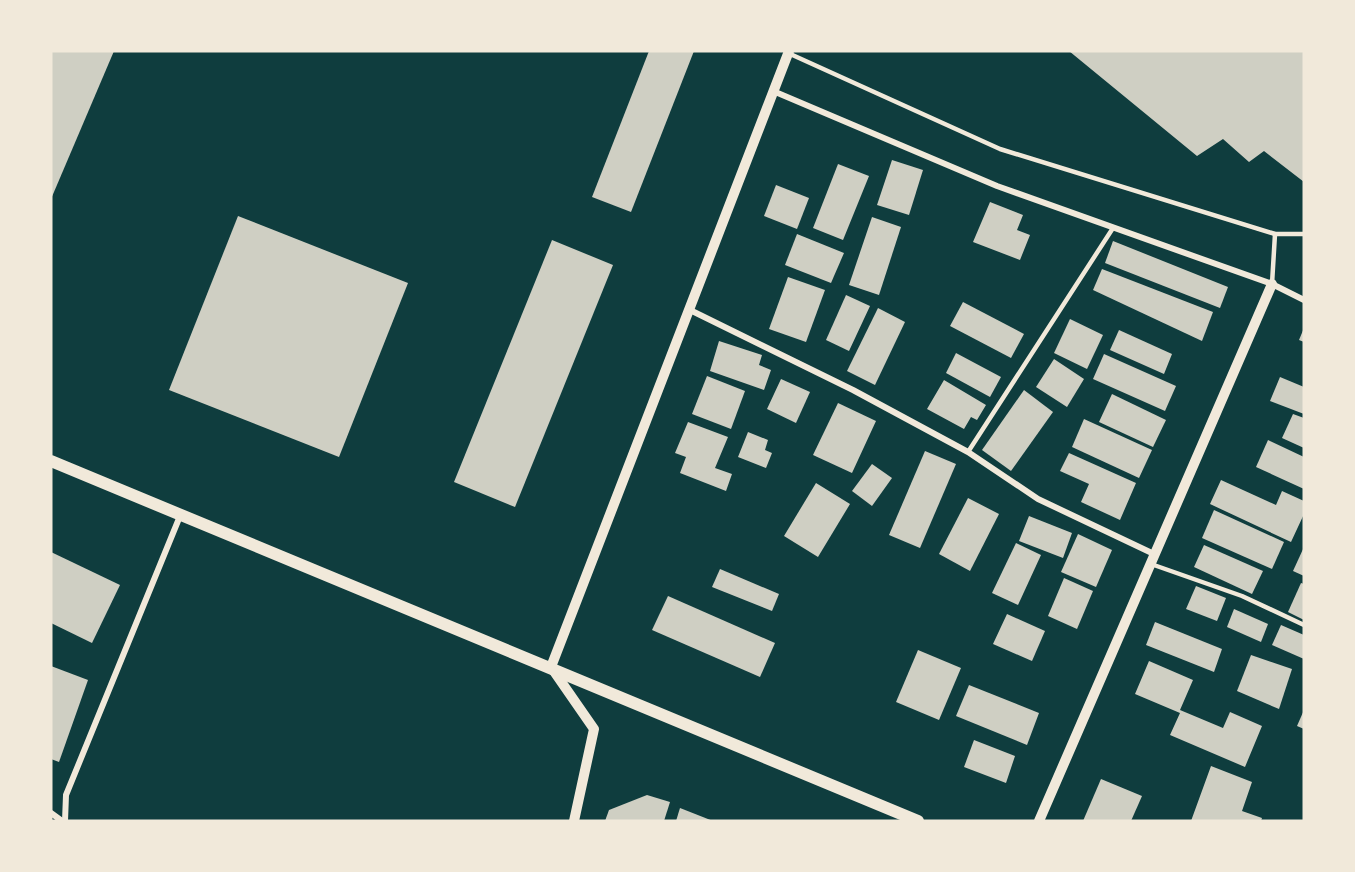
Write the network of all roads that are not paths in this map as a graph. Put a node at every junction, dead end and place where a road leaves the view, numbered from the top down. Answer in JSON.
{"nodes":[{"id":1,"x":789,"y":52,"type":"edge"},
{"id":2,"x":773,"y":91,"type":"junction"},
{"id":3,"x":1113,"y":228,"type":"junction"},
{"id":4,"x":1275,"y":234,"type":"junction"},
{"id":5,"x":1304,"y":234,"type":"edge"},
{"id":6,"x":1272,"y":284,"type":"junction"},
{"id":7,"x":1304,"y":300,"type":"edge"},
{"id":8,"x":690,"y":310,"type":"junction"},
{"id":9,"x":968,"y":452,"type":"junction"},
{"id":10,"x":51,"y":461,"type":"edge"},
{"id":11,"x":180,"y":516,"type":"junction"},
{"id":12,"x":1153,"y":559,"type":"junction"},
{"id":13,"x":1304,"y":625,"type":"edge"},
{"id":14,"x":551,"y":667,"type":"junction"},
{"id":15,"x":51,"y":813,"type":"edge"},
{"id":16,"x":63,"y":821,"type":"edge"},
{"id":17,"x":574,"y":821,"type":"edge"},
{"id":18,"x":918,"y":821,"type":"edge"},
{"id":19,"x":1039,"y":821,"type":"edge"}],
"edges":[{"from":1,"to":2,"type":"street"},
{"from":1,"to":4,"type":"lane"},
{"from":2,"to":3,"type":"street"},
{"from":2,"to":8,"type":"street"},
{"from":3,"to":6,"type":"street"},
{"from":3,"to":9,"type":"lane"},
{"from":4,"to":5,"type":"lane"},
{"from":4,"to":6,"type":"lane"},
{"from":6,"to":7,"type":"street"},
{"from":6,"to":12,"type":"street"},
{"from":8,"to":9,"type":"street"},
{"from":8,"to":14,"type":"street"},
{"from":9,"to":12,"type":"street"},
{"from":10,"to":11,"type":"main road"},
{"from":11,"to":14,"type":"main road"},
{"from":11,"to":16,"type":"street"},
{"from":12,"to":13,"type":"lane"},
{"from":12,"to":19,"type":"street"},
{"from":14,"to":17,"type":"street"},
{"from":14,"to":18,"type":"main road"},
{"from":15,"to":16,"type":"street"}]}
